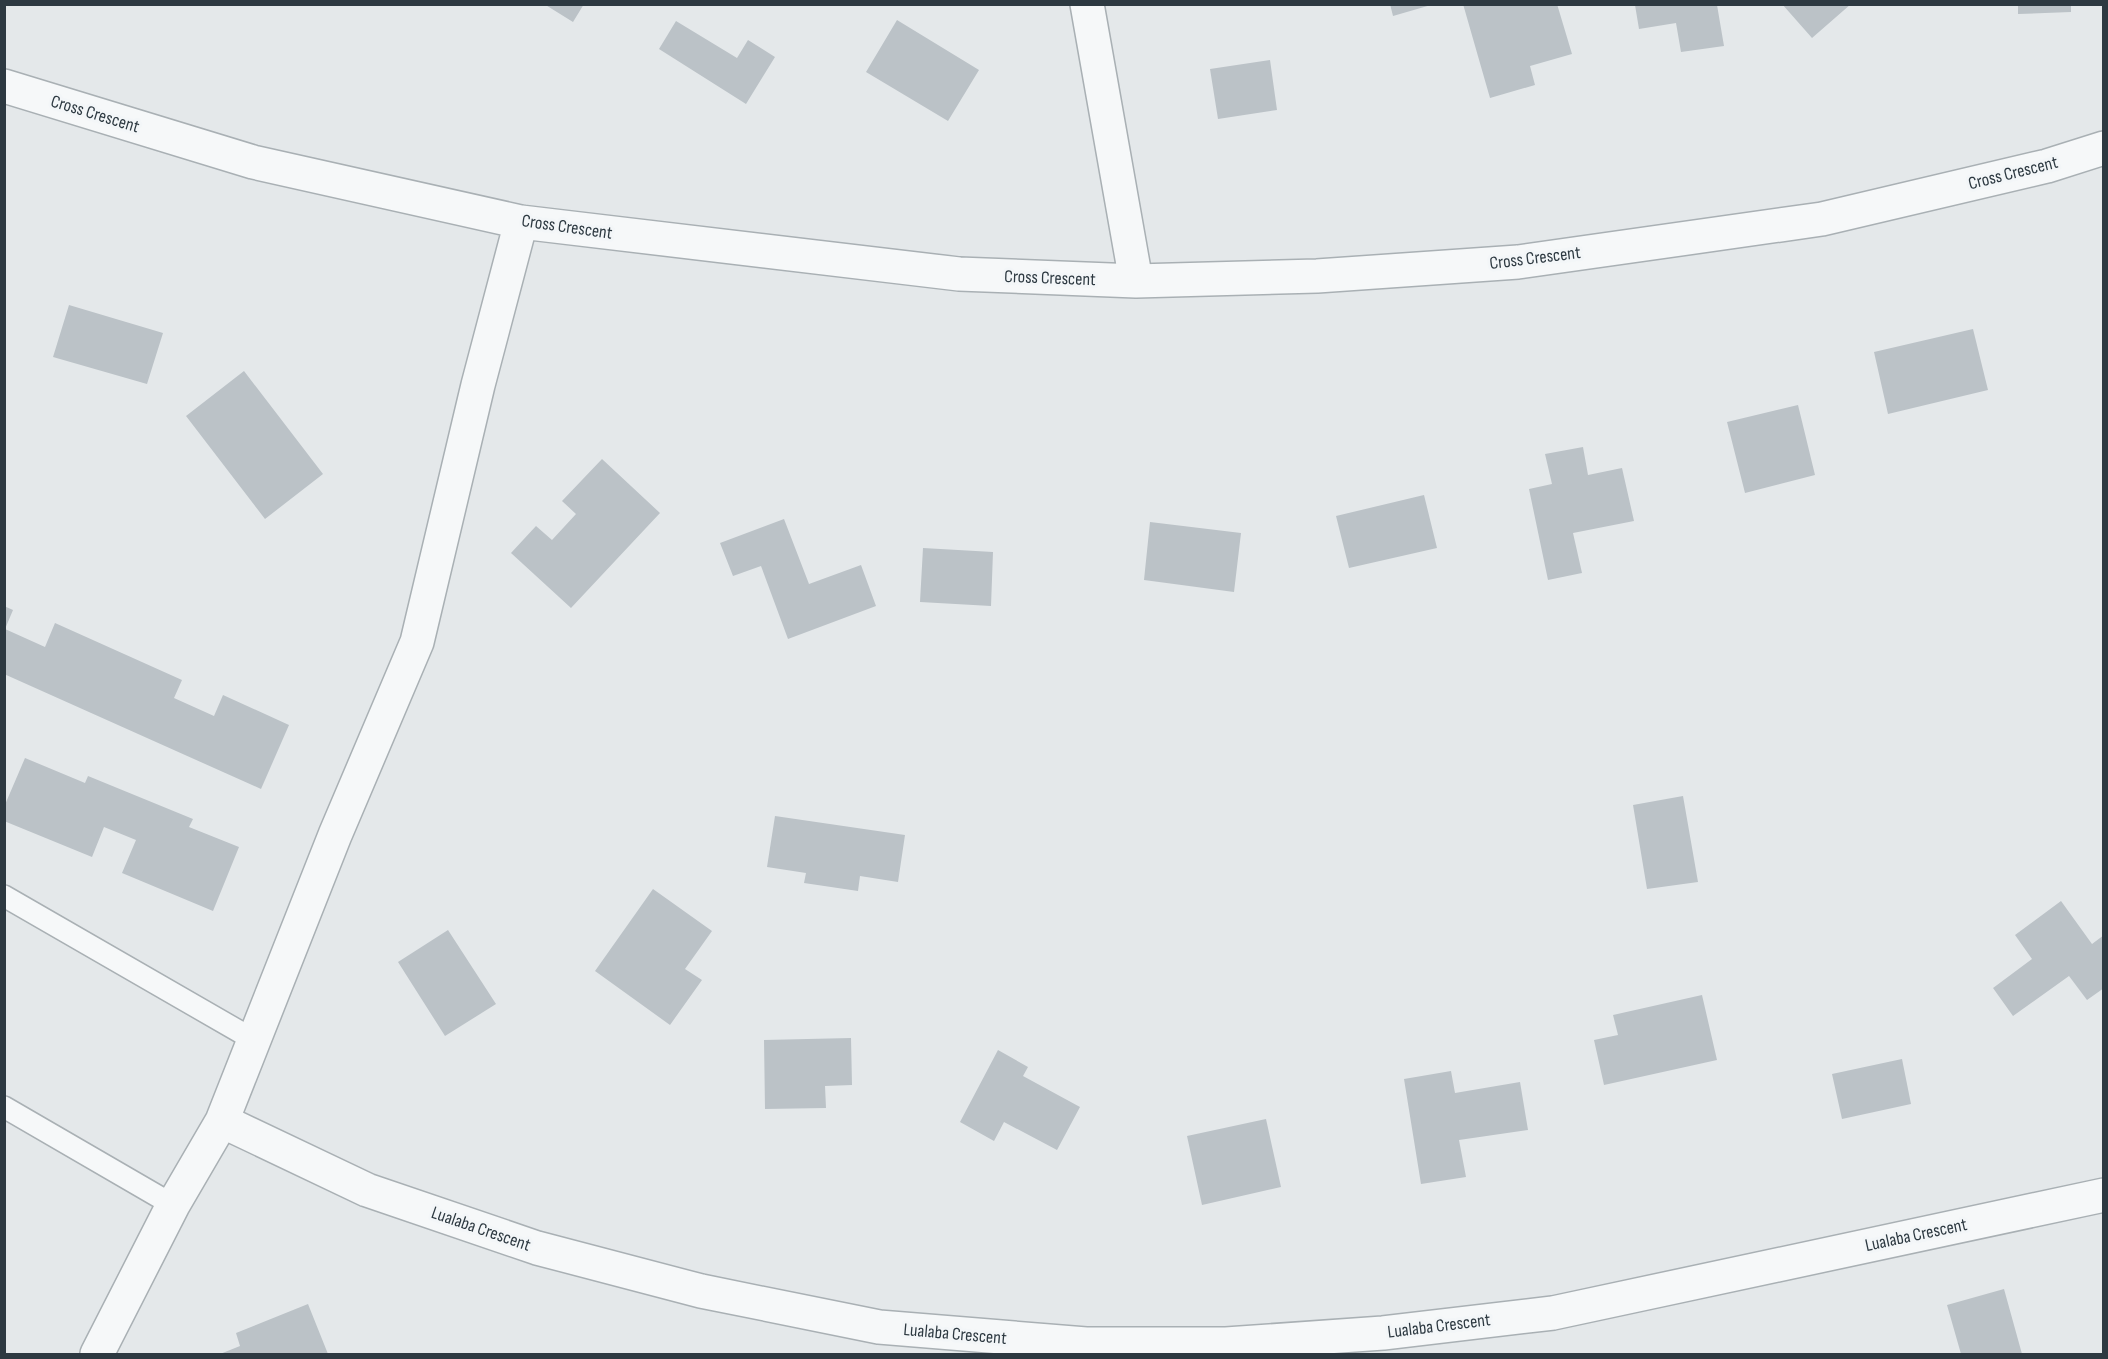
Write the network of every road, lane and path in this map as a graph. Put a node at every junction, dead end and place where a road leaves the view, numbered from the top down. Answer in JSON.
{"nodes":[{"id":1,"x":1087,"y":4,"type":"edge"},
{"id":2,"x":4,"y":86,"type":"edge"},
{"id":3,"x":2103,"y":148,"type":"edge"},
{"id":4,"x":521,"y":222,"type":"junction"},
{"id":5,"x":1136,"y":281,"type":"junction"},
{"id":6,"x":4,"y":896,"type":"edge"},
{"id":7,"x":254,"y":1040,"type":"junction"},
{"id":8,"x":4,"y":1107,"type":"edge"},
{"id":9,"x":222,"y":1121,"type":"junction"},
{"id":10,"x":2103,"y":1195,"type":"edge"},
{"id":11,"x":174,"y":1205,"type":"junction"},
{"id":12,"x":97,"y":1354,"type":"edge"}],
"edges":[{"from":1,"to":5,"type":"street"},
{"from":2,"to":4,"type":"street","name":"Cross Crescent"},
{"from":3,"to":5,"type":"street","name":"Cross Crescent"},
{"from":4,"to":5,"type":"street","name":"Cross Crescent"},
{"from":4,"to":7,"type":"street"},
{"from":6,"to":7,"type":"lane"},
{"from":7,"to":9,"type":"street"},
{"from":8,"to":11,"type":"lane"},
{"from":9,"to":10,"type":"street","name":"Lualaba Crescent"},
{"from":9,"to":11,"type":"street"},
{"from":11,"to":12,"type":"street"}]}
